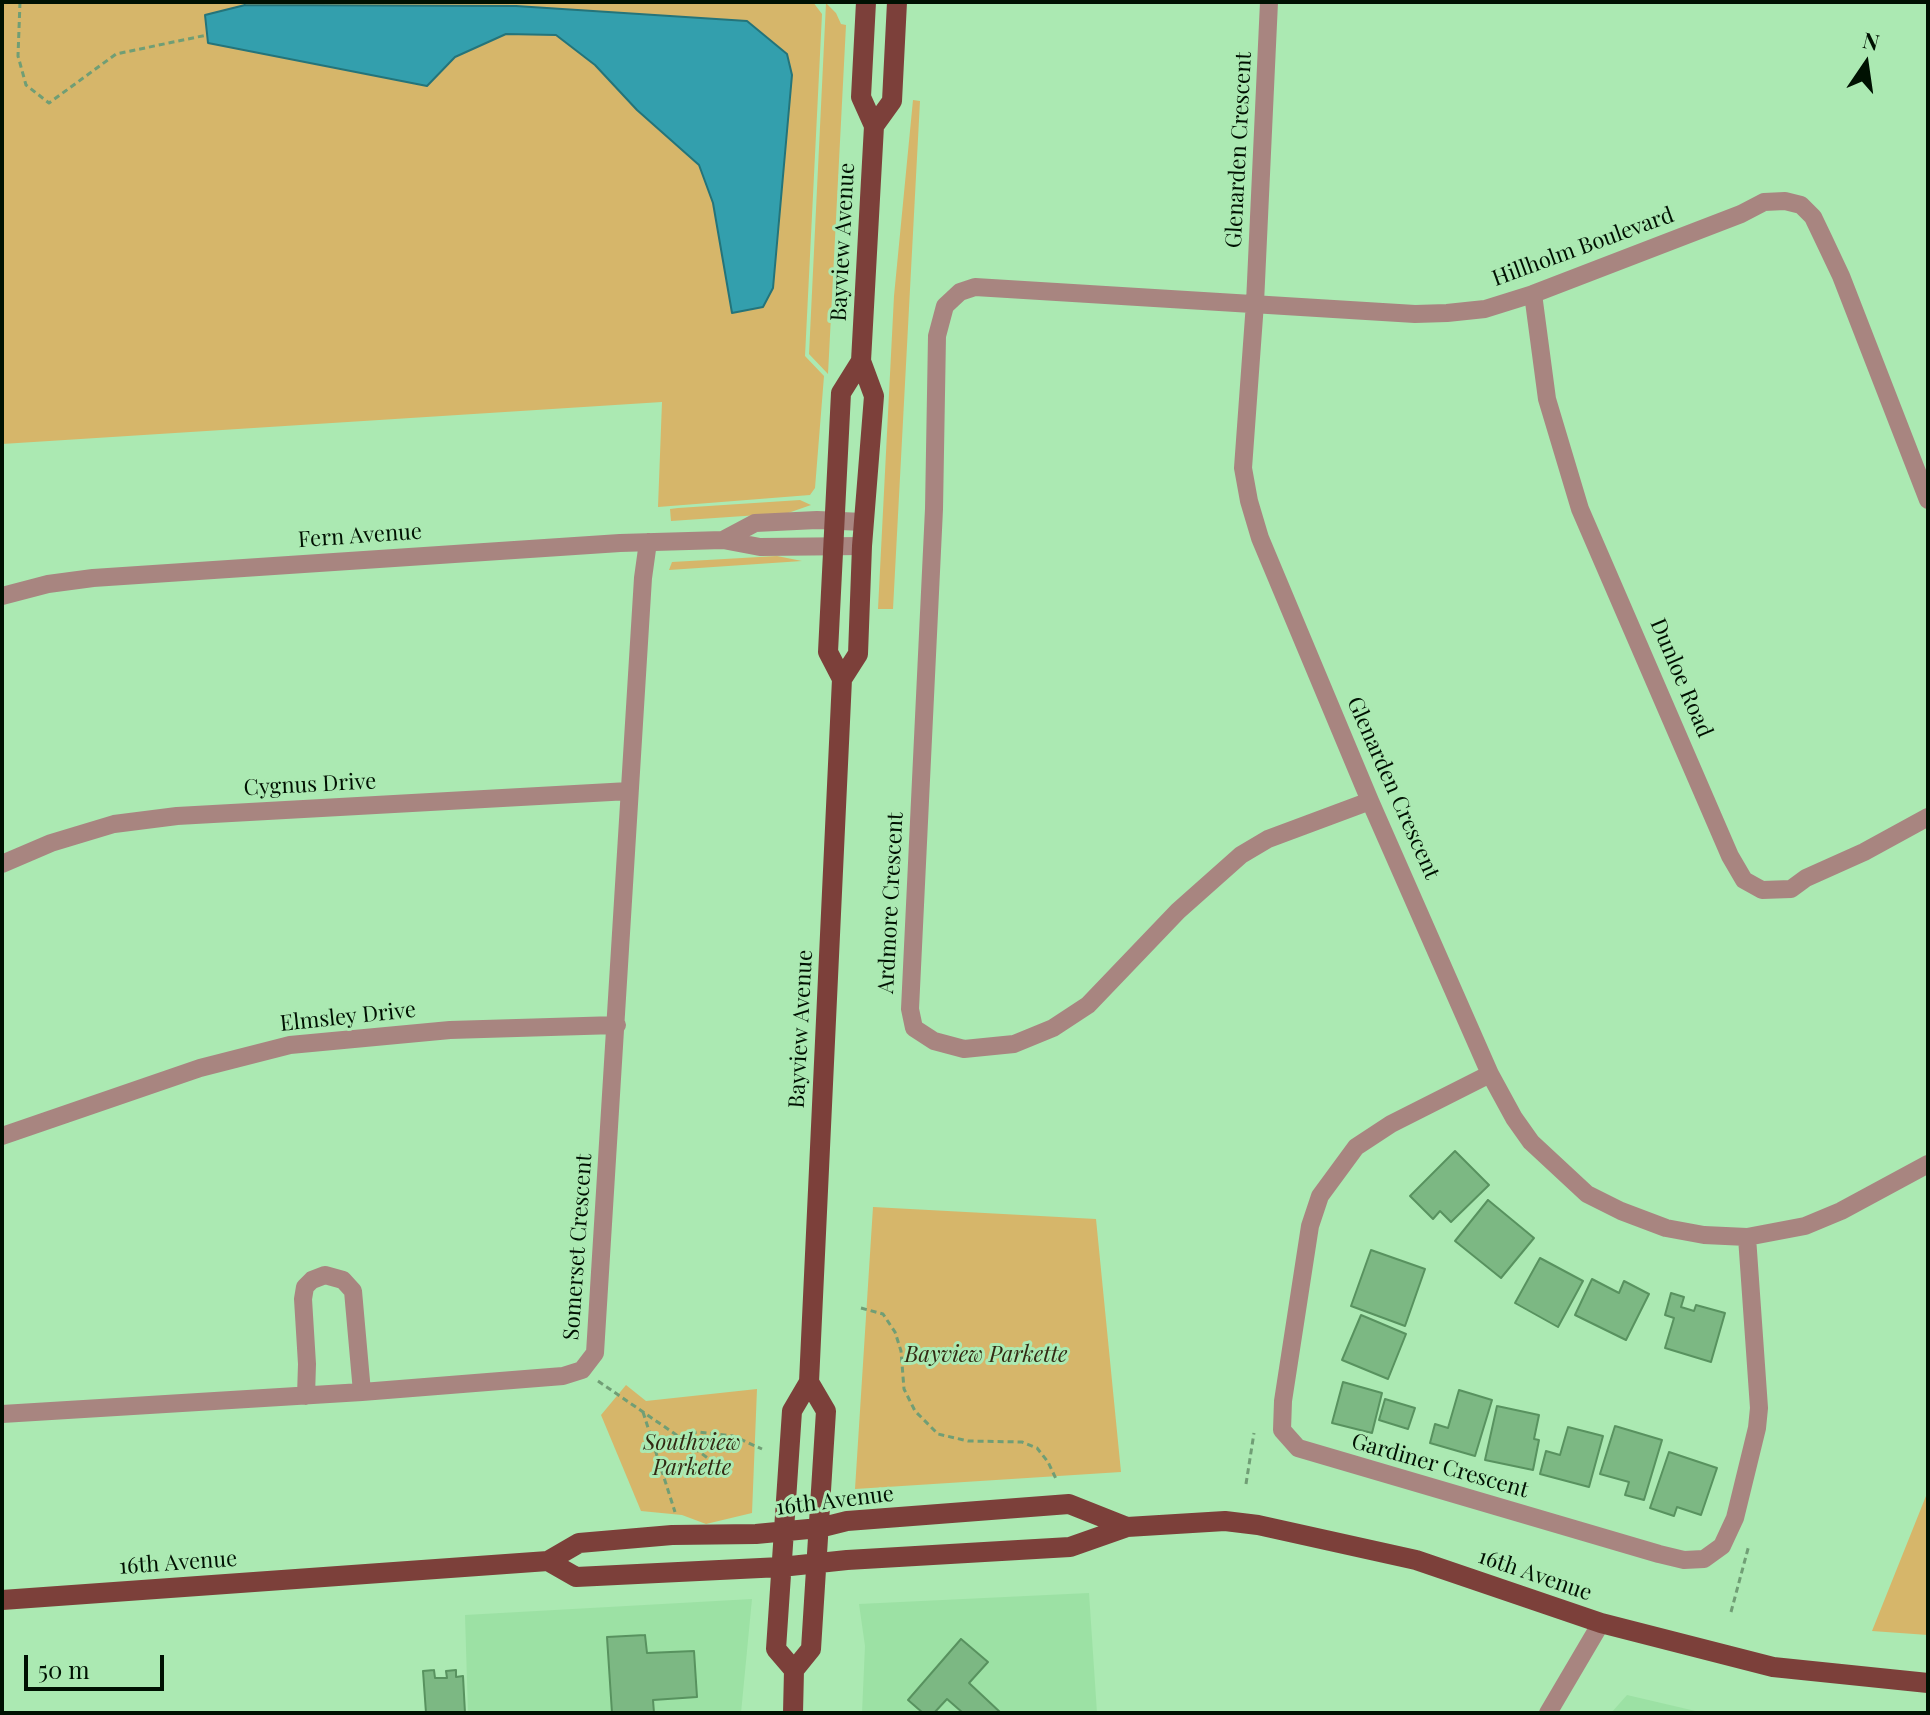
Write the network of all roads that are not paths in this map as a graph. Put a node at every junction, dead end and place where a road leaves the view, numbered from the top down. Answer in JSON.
{"nodes":[{"id":1,"x":866,"y":2,"type":"edge"},
{"id":2,"x":897,"y":2,"type":"edge"},
{"id":3,"x":1269,"y":2,"type":"edge"},
{"id":4,"x":874,"y":126,"type":"junction"},
{"id":5,"x":960,"y":292,"type":"joint"},
{"id":6,"x":1533,"y":294,"type":"junction"},
{"id":7,"x":1255,"y":303,"type":"junction"},
{"id":8,"x":861,"y":361,"type":"junction"},
{"id":9,"x":1928,"y":500,"type":"edge"},
{"id":10,"x":836,"y":521,"type":"junction"},
{"id":11,"x":864,"y":522,"type":"junction"},
{"id":12,"x":723,"y":540,"type":"junction"},
{"id":13,"x":648,"y":542,"type":"junction"},
{"id":14,"x":834,"y":545,"type":"junction"},
{"id":15,"x":862,"y":546,"type":"junction"},
{"id":16,"x":2,"y":596,"type":"edge"},
{"id":17,"x":842,"y":679,"type":"junction"},
{"id":18,"x":629,"y":791,"type":"junction"},
{"id":19,"x":1370,"y":801,"type":"junction"},
{"id":20,"x":1928,"y":817,"type":"edge"},
{"id":21,"x":2,"y":864,"type":"edge"},
{"id":22,"x":617,"y":1025,"type":"junction"},
{"id":23,"x":1490,"y":1074,"type":"junction"},
{"id":24,"x":2,"y":1136,"type":"edge"},
{"id":25,"x":1928,"y":1164,"type":"edge"},
{"id":26,"x":1747,"y":1237,"type":"junction"},
{"id":27,"x":809,"y":1382,"type":"junction"},
{"id":28,"x":362,"y":1392,"type":"junction"},
{"id":29,"x":306,"y":1396,"type":"junction"},
{"id":30,"x":2,"y":1414,"type":"edge"},
{"id":31,"x":1127,"y":1527,"type":"junction"},
{"id":32,"x":819,"y":1528,"type":"junction"},
{"id":33,"x":783,"y":1532,"type":"junction"},
{"id":34,"x":548,"y":1561,"type":"junction"},
{"id":35,"x":817,"y":1564,"type":"junction"},
{"id":36,"x":781,"y":1567,"type":"junction"},
{"id":37,"x":2,"y":1600,"type":"edge"},
{"id":38,"x":1601,"y":1623,"type":"junction"},
{"id":39,"x":794,"y":1670,"type":"junction"},
{"id":40,"x":1928,"y":1683,"type":"edge"},
{"id":41,"x":793,"y":1713,"type":"edge"},
{"id":42,"x":1548,"y":1713,"type":"edge"}],
"edges":[{"from":1,"to":4,"type":"main road","name":"Bayview Avenue"},
{"from":2,"to":4,"type":"main road","name":"Bayview Avenue"},
{"from":3,"to":7,"type":"street","name":"Glenarden Crescent"},
{"from":4,"to":8,"type":"main road","name":"Bayview Avenue"},
{"from":5,"to":7,"type":"street","name":"Hillholm Boulevard"},
{"from":5,"to":19,"type":"street","name":"Ardmore Crescent"},
{"from":6,"to":7,"type":"street","name":"Hillholm Boulevard"},
{"from":6,"to":9,"type":"street","name":"Hillholm Boulevard"},
{"from":6,"to":20,"type":"street","name":"Dunloe Road"},
{"from":7,"to":19,"type":"street","name":"Glenarden Crescent"},
{"from":8,"to":10,"type":"main road","name":"Bayview Avenue"},
{"from":8,"to":11,"type":"main road","name":"Bayview Avenue"},
{"from":10,"to":11,"type":"street","name":"Fern Avenue"},
{"from":10,"to":12,"type":"street","name":"Fern Avenue"},
{"from":10,"to":14,"type":"main road","name":"Bayview Avenue"},
{"from":11,"to":15,"type":"main road","name":"Bayview Avenue"},
{"from":12,"to":13,"type":"street","name":"Fern Avenue"},
{"from":12,"to":14,"type":"street","name":"Fern Avenue"},
{"from":13,"to":16,"type":"street","name":"Fern Avenue"},
{"from":13,"to":18,"type":"street","name":"Somerset Crescent"},
{"from":14,"to":15,"type":"street","name":"Fern Avenue"},
{"from":14,"to":17,"type":"main road","name":"Bayview Avenue"},
{"from":15,"to":17,"type":"main road","name":"Bayview Avenue"},
{"from":17,"to":27,"type":"main road","name":"Bayview Avenue"},
{"from":18,"to":21,"type":"street","name":"Cygnus Drive"},
{"from":18,"to":22,"type":"street","name":"Somerset Crescent"},
{"from":19,"to":23,"type":"street","name":"Glenarden Crescent"},
{"from":22,"to":24,"type":"street","name":"Elmsley Drive"},
{"from":22,"to":28,"type":"street","name":"Somerset Crescent"},
{"from":23,"to":26,"type":"street","name":"Glenarden Crescent"},
{"from":23,"to":26,"type":"street","name":"Gardiner Crescent"},
{"from":25,"to":26,"type":"street","name":"Glenarden Crescent"},
{"from":27,"to":32,"type":"main road","name":"Bayview Avenue"},
{"from":27,"to":33,"type":"main road","name":"Bayview Avenue"},
{"from":28,"to":29,"type":"street","name":"Somerset Crescent"},
{"from":28,"to":29,"type":"street"},
{"from":29,"to":30,"type":"street","name":"Somerset Crescent"},
{"from":31,"to":32,"type":"main road","name":"16th Avenue"},
{"from":31,"to":35,"type":"main road","name":"16th Avenue"},
{"from":31,"to":38,"type":"main road","name":"16th Avenue"},
{"from":32,"to":33,"type":"main road","name":"16th Avenue"},
{"from":32,"to":35,"type":"main road","name":"Bayview Avenue"},
{"from":33,"to":34,"type":"main road","name":"16th Avenue"},
{"from":33,"to":36,"type":"main road","name":"Bayview Avenue"},
{"from":34,"to":36,"type":"main road","name":"16th Avenue"},
{"from":34,"to":37,"type":"main road","name":"16th Avenue"},
{"from":35,"to":36,"type":"main road","name":"16th Avenue"},
{"from":35,"to":39,"type":"main road","name":"Bayview Avenue"},
{"from":36,"to":39,"type":"main road","name":"Bayview Avenue"},
{"from":38,"to":40,"type":"main road","name":"16th Avenue"},
{"from":38,"to":42,"type":"street"},
{"from":39,"to":41,"type":"main road","name":"Bayview Avenue"}]}
